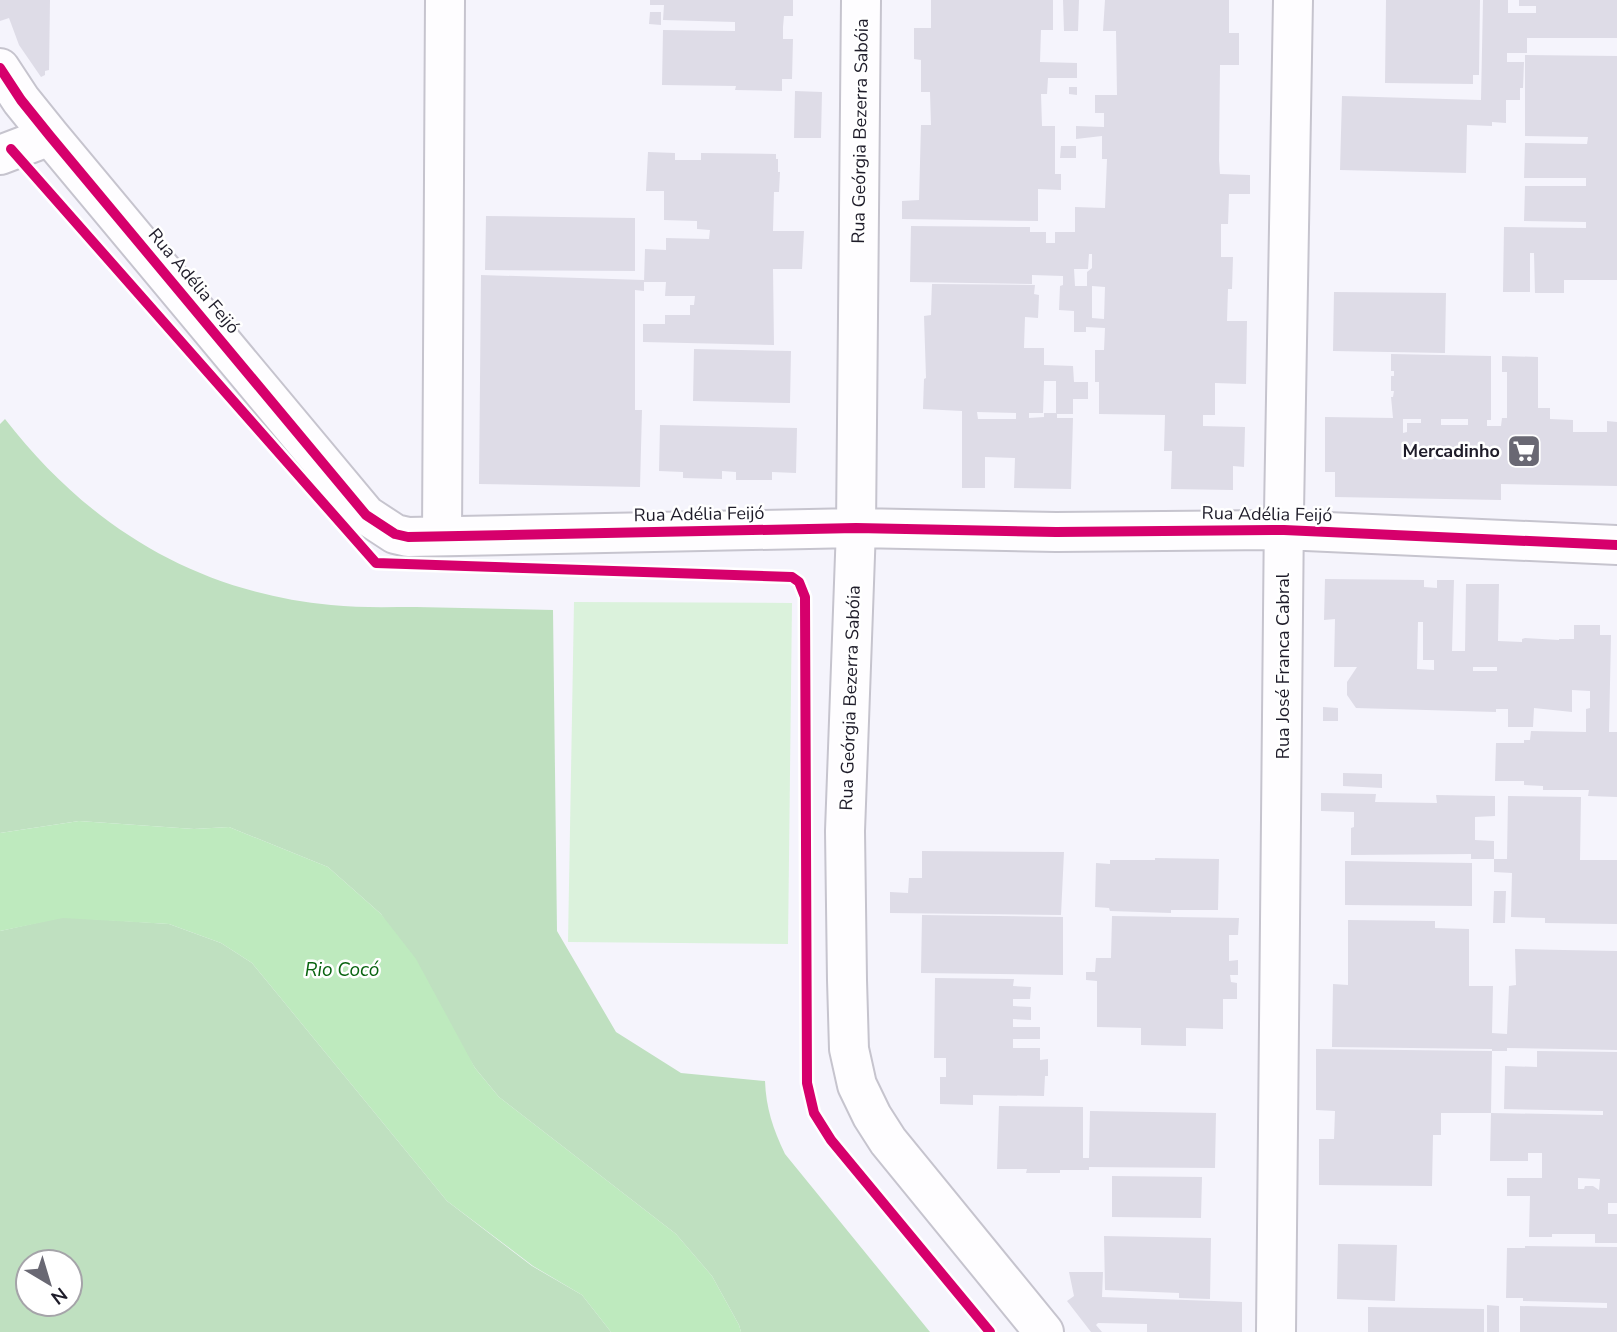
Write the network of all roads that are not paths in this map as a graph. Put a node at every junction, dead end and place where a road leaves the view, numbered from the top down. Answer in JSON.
{"nodes":[{"id":1,"x":445,"y":0,"type":"edge"},
{"id":2,"x":861,"y":0,"type":"edge"},
{"id":3,"x":1293,"y":0,"type":"edge"},
{"id":4,"x":0,"y":68,"type":"edge"},
{"id":5,"x":50,"y":136,"type":"junction"},
{"id":6,"x":0,"y":155,"type":"edge"},
{"id":7,"x":856,"y":528,"type":"junction"},
{"id":8,"x":1284,"y":530,"type":"junction"},
{"id":9,"x":442,"y":536,"type":"junction"},
{"id":10,"x":1617,"y":545,"type":"edge"},
{"id":11,"x":1044,"y":1332,"type":"edge"},
{"id":12,"x":1276,"y":1332,"type":"edge"}],
"edges":[{"from":1,"to":9,"type":"street"},
{"from":2,"to":7,"type":"street","name":"Rua Geórgia Bezerra Sabóia"},
{"from":3,"to":8,"type":"street","name":"Rua José Franca Cabral"},
{"from":4,"to":5,"type":"street","name":"Rua Adélia Feijó"},
{"from":5,"to":6,"type":"street"},
{"from":5,"to":9,"type":"street","name":"Rua Adélia Feijó"},
{"from":7,"to":8,"type":"street","name":"Rua Adélia Feijó"},
{"from":7,"to":9,"type":"street","name":"Rua Adélia Feijó"},
{"from":7,"to":11,"type":"street","name":"Rua Geórgia Bezerra Sabóia"},
{"from":8,"to":10,"type":"street","name":"Rua Adélia Feijó"},
{"from":8,"to":12,"type":"street","name":"Rua José Franca Cabral"}]}
